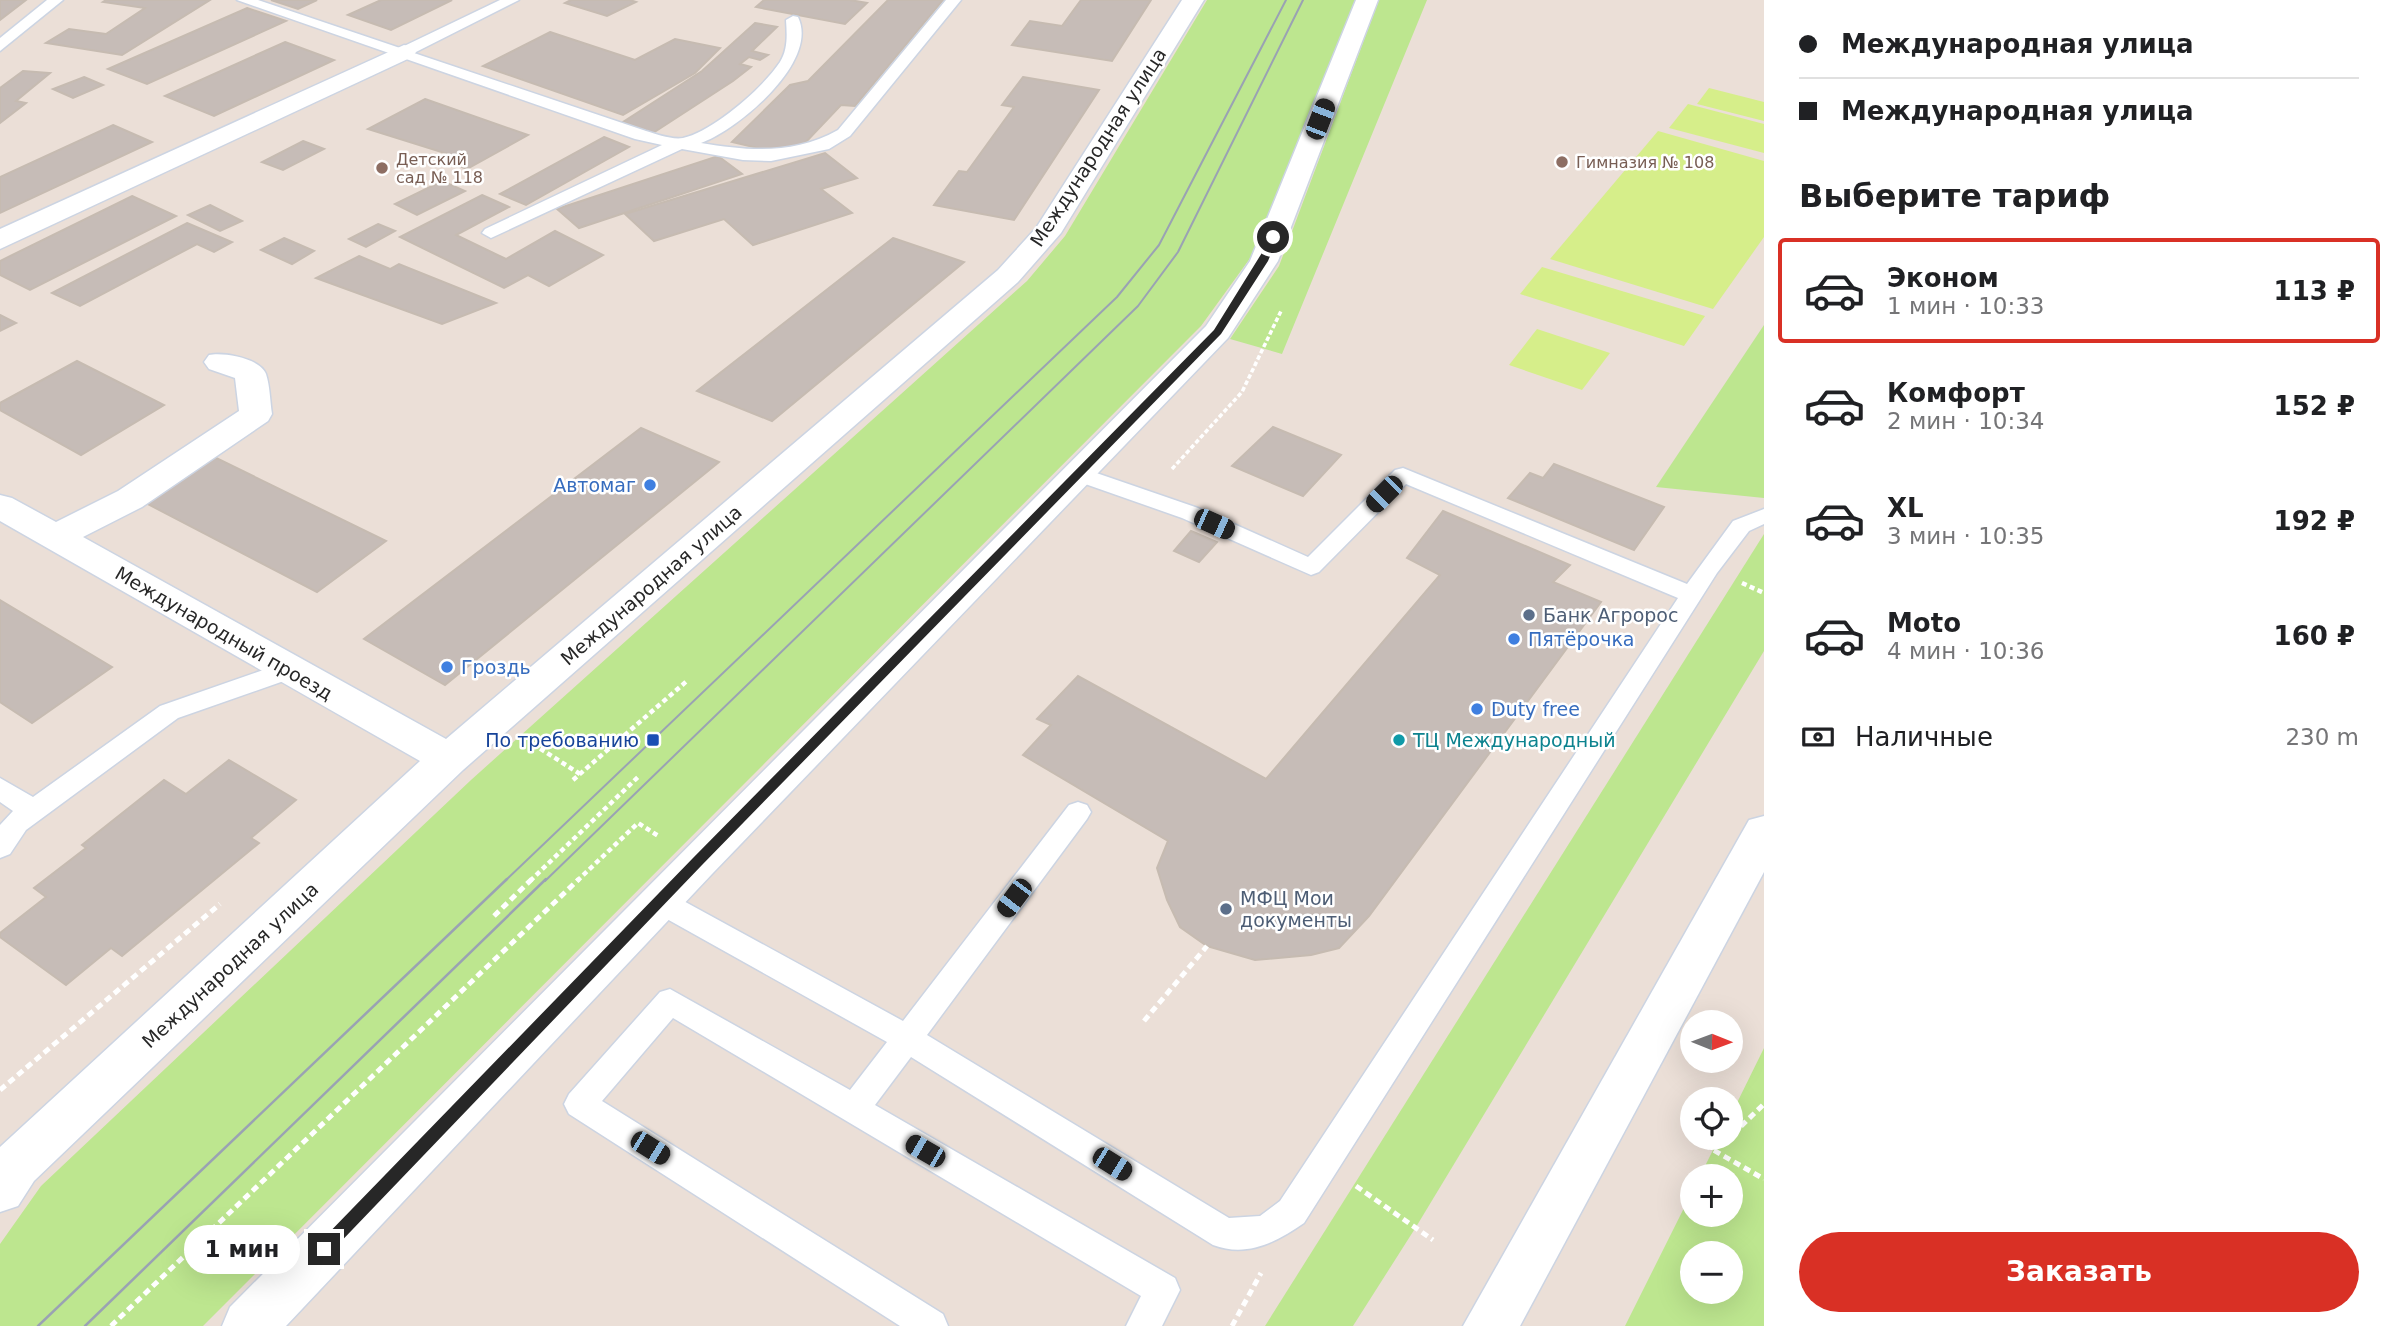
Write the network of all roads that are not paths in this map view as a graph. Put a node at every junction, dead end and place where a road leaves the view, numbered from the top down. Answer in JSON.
{"nodes":[{"id":1,"x":57,"y":0,"type":"edge"},
{"id":2,"x":244,"y":0,"type":"edge"},
{"id":3,"x":512,"y":0,"type":"edge"},
{"id":4,"x":954,"y":0,"type":"edge"},
{"id":5,"x":1193,"y":0,"type":"edge"},
{"id":6,"x":1367,"y":0,"type":"edge"},
{"id":7,"x":793,"y":20,"type":"dead end"},
{"id":8,"x":0,"y":46,"type":"edge"},
{"id":9,"x":404,"y":52,"type":"junction"},
{"id":10,"x":685,"y":145,"type":"junction"},
{"id":11,"x":491,"y":233,"type":"dead end"},
{"id":12,"x":0,"y":240,"type":"edge"},
{"id":13,"x":220,"y":362,"type":"dead end"},
{"id":14,"x":1079,"y":474,"type":"junction"},
{"id":15,"x":0,"y":506,"type":"edge"},
{"id":16,"x":1764,"y":516,"type":"edge"},
{"id":17,"x":55,"y":537,"type":"junction"},
{"id":18,"x":1693,"y":595,"type":"junction"},
{"id":19,"x":289,"y":670,"type":"junction"},
{"id":20,"x":449,"y":759,"type":"junction"},
{"id":21,"x":0,"y":788,"type":"edge"},
{"id":22,"x":33,"y":811,"type":"junction"},
{"id":23,"x":1079,"y":812,"type":"dead end"},
{"id":24,"x":1764,"y":832,"type":"edge"},
{"id":25,"x":0,"y":847,"type":"edge"},
{"id":26,"x":659,"y":901,"type":"junction"},
{"id":27,"x":908,"y":1039,"type":"junction"},
{"id":28,"x":854,"y":1109,"type":"junction"},
{"id":29,"x":0,"y":1189,"type":"edge"},
{"id":30,"x":249,"y":1326,"type":"edge"},
{"id":31,"x":931,"y":1326,"type":"edge"},
{"id":32,"x":1143,"y":1326,"type":"edge"},
{"id":33,"x":1490,"y":1326,"type":"edge"}],
"edges":[{"from":1,"to":8,"type":"lane"},
{"from":2,"to":9,"type":"lane"},
{"from":3,"to":9,"type":"lane"},
{"from":4,"to":10,"type":"lane"},
{"from":5,"to":20,"type":"street","name":"Международная улица"},
{"from":6,"to":14,"type":"street"},
{"from":7,"to":10,"type":"lane"},
{"from":9,"to":10,"type":"lane"},
{"from":9,"to":12,"type":"street"},
{"from":10,"to":11,"type":"lane"},
{"from":13,"to":17,"type":"street"},
{"from":14,"to":18,"type":"lane"},
{"from":14,"to":26,"type":"street"},
{"from":15,"to":17,"type":"street","name":"Международный проезд"},
{"from":16,"to":18,"type":"lane"},
{"from":17,"to":19,"type":"street","name":"Международный проезд"},
{"from":18,"to":27,"type":"lane"},
{"from":19,"to":20,"type":"street","name":"Международный проезд"},
{"from":19,"to":22,"type":"lane"},
{"from":20,"to":29,"type":"street","name":"Международная улица"},
{"from":21,"to":22,"type":"lane"},
{"from":22,"to":25,"type":"lane"},
{"from":23,"to":27,"type":"lane"},
{"from":24,"to":33,"type":"street"},
{"from":26,"to":27,"type":"lane"},
{"from":26,"to":30,"type":"street"},
{"from":27,"to":28,"type":"lane"},
{"from":28,"to":31,"type":"lane"},
{"from":28,"to":32,"type":"lane"}]}
